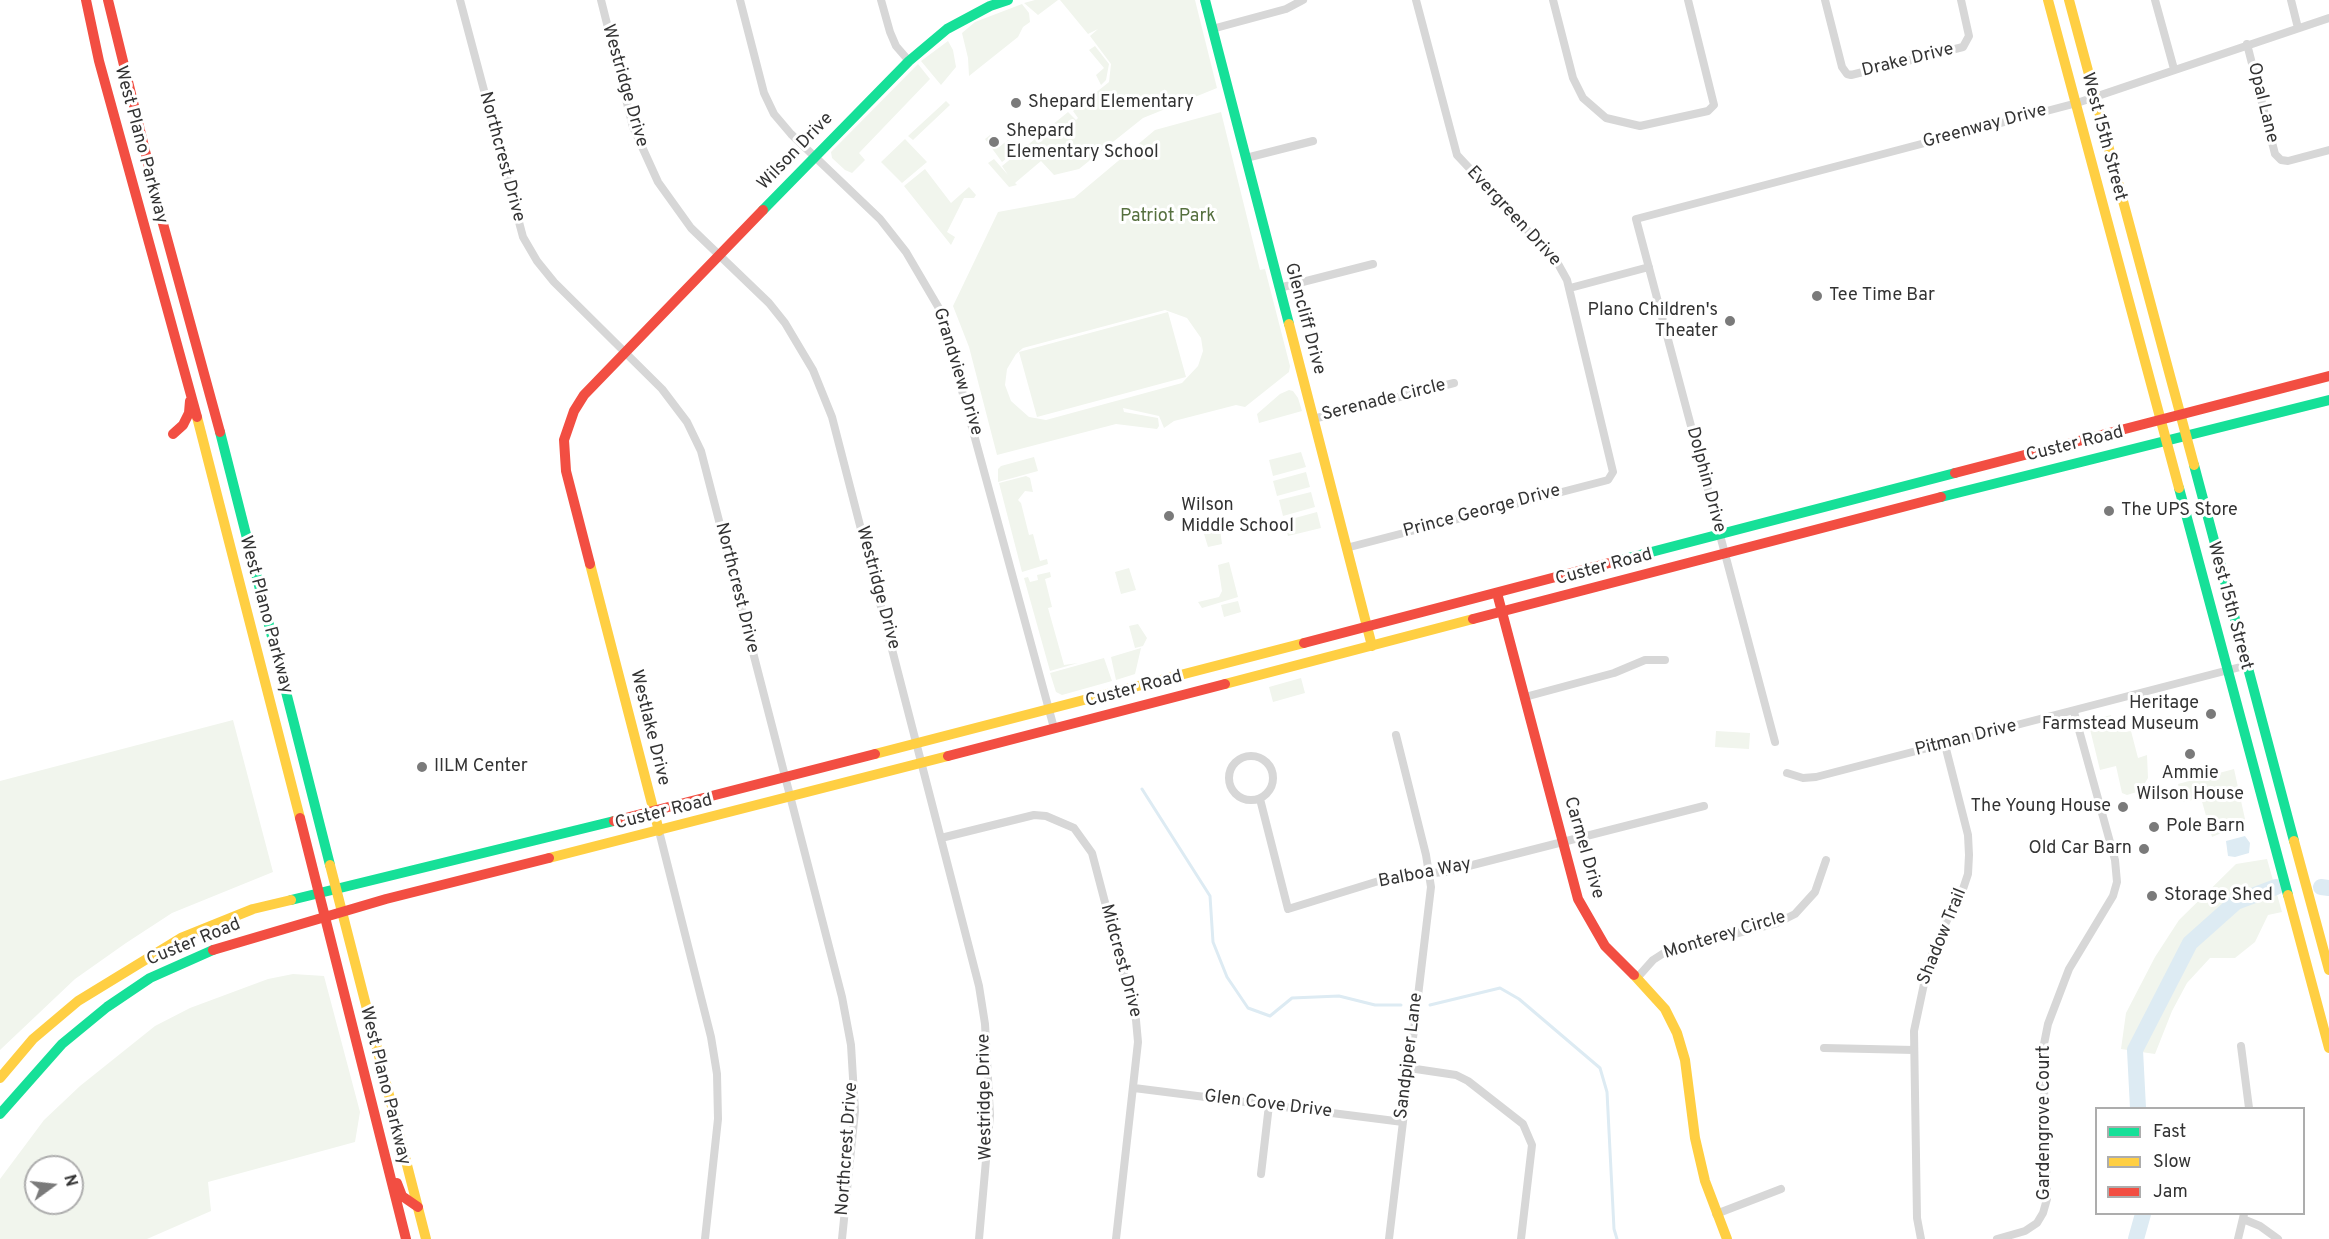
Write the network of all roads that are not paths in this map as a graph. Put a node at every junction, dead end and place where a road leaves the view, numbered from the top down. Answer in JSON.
{"nodes":[{"id":1,"x":86,"y":0,"type":"edge"},
{"id":2,"x":108,"y":0,"type":"edge"},
{"id":3,"x":460,"y":0,"type":"edge"},
{"id":4,"x":601,"y":0,"type":"edge"},
{"id":5,"x":740,"y":0,"type":"edge"},
{"id":6,"x":881,"y":0,"type":"edge"},
{"id":7,"x":1008,"y":0,"type":"edge"},
{"id":8,"x":1205,"y":0,"type":"edge"},
{"id":9,"x":1303,"y":0,"type":"edge"},
{"id":10,"x":1416,"y":0,"type":"edge"},
{"id":11,"x":1553,"y":0,"type":"edge"},
{"id":12,"x":1688,"y":0,"type":"edge"},
{"id":13,"x":1825,"y":0,"type":"edge"},
{"id":14,"x":1961,"y":0,"type":"edge"},
{"id":15,"x":2048,"y":0,"type":"edge"},
{"id":16,"x":2069,"y":0,"type":"edge"},
{"id":17,"x":2155,"y":0,"type":"edge"},
{"id":18,"x":2291,"y":0,"type":"edge"},
{"id":19,"x":2329,"y":18,"type":"edge"},
{"id":20,"x":2298,"y":28,"type":"junction"},
{"id":21,"x":1212,"y":29,"type":"junction"},
{"id":22,"x":2247,"y":44,"type":"junction"},
{"id":23,"x":909,"y":61,"type":"junction"},
{"id":24,"x":2174,"y":69,"type":"junction"},
{"id":25,"x":2096,"y":97,"type":"junction"},
{"id":26,"x":2077,"y":103,"type":"junction"},
{"id":27,"x":1313,"y":141,"type":"dead end"},
{"id":28,"x":2329,"y":150,"type":"edge"},
{"id":29,"x":814,"y":156,"type":"junction"},
{"id":30,"x":1246,"y":158,"type":"junction"},
{"id":31,"x":160,"y":212,"type":"junction"},
{"id":32,"x":142,"y":216,"type":"junction"},
{"id":33,"x":1636,"y":219,"type":"joint"},
{"id":34,"x":164,"y":226,"type":"junction"},
{"id":35,"x":146,"y":230,"type":"junction"},
{"id":36,"x":720,"y":255,"type":"junction"},
{"id":37,"x":1373,"y":264,"type":"dead end"},
{"id":38,"x":1649,"y":267,"type":"junction"},
{"id":39,"x":1279,"y":288,"type":"junction"},
{"id":40,"x":1570,"y":288,"type":"junction"},
{"id":41,"x":625,"y":352,"type":"junction"},
{"id":42,"x":2329,"y":376,"type":"edge"},
{"id":43,"x":1454,"y":383,"type":"dead end"},
{"id":44,"x":190,"y":394,"type":"junction"},
{"id":45,"x":2329,"y":400,"type":"edge"},
{"id":46,"x":2181,"y":413,"type":"junction"},
{"id":47,"x":2162,"y":418,"type":"junction"},
{"id":48,"x":1313,"y":419,"type":"junction"},
{"id":49,"x":219,"y":429,"type":"junction"},
{"id":50,"x":173,"y":434,"type":"dead end"},
{"id":51,"x":201,"y":434,"type":"junction"},
{"id":52,"x":2187,"y":435,"type":"junction"},
{"id":53,"x":2168,"y":440,"type":"junction"},
{"id":54,"x":2016,"y":456,"type":"junction"},
{"id":55,"x":1613,"y":472,"type":"joint"},
{"id":56,"x":2021,"y":475,"type":"junction"},
{"id":57,"x":1863,"y":497,"type":"junction"},
{"id":58,"x":1868,"y":515,"type":"junction"},
{"id":59,"x":1719,"y":534,"type":"junction"},
{"id":60,"x":1346,"y":548,"type":"junction"},
{"id":61,"x":1724,"y":554,"type":"junction"},
{"id":62,"x":1497,"y":593,"type":"junction"},
{"id":63,"x":1502,"y":612,"type":"junction"},
{"id":64,"x":1366,"y":626,"type":"junction"},
{"id":65,"x":1372,"y":646,"type":"junction"},
{"id":66,"x":1665,"y":660,"type":"dead end"},
{"id":67,"x":2248,"y":665,"type":"junction"},
{"id":68,"x":2229,"y":670,"type":"junction"},
{"id":69,"x":1525,"y":697,"type":"junction"},
{"id":70,"x":1050,"y":708,"type":"junction"},
{"id":71,"x":2074,"y":712,"type":"junction"},
{"id":72,"x":1054,"y":728,"type":"junction"},
{"id":73,"x":1396,"y":735,"type":"dead end"},
{"id":74,"x":917,"y":742,"type":"junction"},
{"id":75,"x":1775,"y":742,"type":"dead end"},
{"id":76,"x":1945,"y":745,"type":"junction"},
{"id":77,"x":922,"y":762,"type":"junction"},
{"id":78,"x":1787,"y":773,"type":"dead end"},
{"id":79,"x":784,"y":778,"type":"junction"},
{"id":80,"x":790,"y":798,"type":"junction"},
{"id":81,"x":1260,"y":799,"type":"junction"},
{"id":82,"x":1704,"y":806,"type":"dead end"},
{"id":83,"x":653,"y":810,"type":"junction"},
{"id":84,"x":659,"y":831,"type":"junction"},
{"id":85,"x":941,"y":838,"type":"junction"},
{"id":86,"x":1562,"y":842,"type":"junction"},
{"id":87,"x":2297,"y":850,"type":"junction"},
{"id":88,"x":2278,"y":854,"type":"junction"},
{"id":89,"x":1826,"y":860,"type":"dead end"},
{"id":90,"x":1430,"y":874,"type":"junction"},
{"id":91,"x":336,"y":891,"type":"junction"},
{"id":92,"x":320,"y":893,"type":"junction"},
{"id":93,"x":342,"y":911,"type":"junction"},
{"id":94,"x":325,"y":916,"type":"junction"},
{"id":95,"x":2329,"y":970,"type":"edge"},
{"id":96,"x":1637,"y":978,"type":"junction"},
{"id":97,"x":2241,"y":1046,"type":"dead end"},
{"id":98,"x":1824,"y":1048,"type":"dead end"},
{"id":99,"x":2329,"y":1048,"type":"edge"},
{"id":100,"x":1914,"y":1050,"type":"junction"},
{"id":101,"x":1409,"y":1068,"type":"junction"},
{"id":102,"x":0,"y":1078,"type":"edge"},
{"id":103,"x":1134,"y":1088,"type":"junction"},
{"id":104,"x":1269,"y":1105,"type":"junction"},
{"id":105,"x":2249,"y":1107,"type":"edge"},
{"id":106,"x":0,"y":1114,"type":"edge"},
{"id":107,"x":1403,"y":1122,"type":"junction"},
{"id":108,"x":380,"y":1138,"type":"junction"},
{"id":109,"x":1261,"y":1174,"type":"dead end"},
{"id":110,"x":1781,"y":1190,"type":"dead end"},
{"id":111,"x":418,"y":1207,"type":"junction"},
{"id":112,"x":1716,"y":1214,"type":"junction"},
{"id":113,"x":2243,"y":1216,"type":"edge"},
{"id":114,"x":406,"y":1239,"type":"edge"},
{"id":115,"x":426,"y":1239,"type":"edge"},
{"id":116,"x":705,"y":1239,"type":"edge"},
{"id":117,"x":842,"y":1239,"type":"edge"},
{"id":118,"x":979,"y":1239,"type":"edge"},
{"id":119,"x":1116,"y":1239,"type":"edge"},
{"id":120,"x":1389,"y":1239,"type":"edge"},
{"id":121,"x":1521,"y":1239,"type":"edge"},
{"id":122,"x":1727,"y":1239,"type":"edge"},
{"id":123,"x":1922,"y":1239,"type":"edge"},
{"id":124,"x":1997,"y":1239,"type":"edge"},
{"id":125,"x":2238,"y":1239,"type":"edge"},
{"id":126,"x":2278,"y":1239,"type":"edge"}],
"edges":[{"from":1,"to":32,"type":"main road","name":"West Plano Parkway"},
{"from":2,"to":31,"type":"main road","name":"West Plano Parkway"},
{"from":3,"to":41,"type":"street","name":"Northcrest Drive"},
{"from":4,"to":36,"type":"street","name":"Westridge Drive"},
{"from":5,"to":29,"type":"street","name":"Grandview Drive"},
{"from":6,"to":23,"type":"street"},
{"from":7,"to":23,"type":"main road","name":"Wilson Drive"},
{"from":8,"to":21,"type":"main road","name":"Glencliff Drive"},
{"from":9,"to":21,"type":"street"},
{"from":10,"to":40,"type":"street","name":"Evergreen Drive"},
{"from":11,"to":12,"type":"street"},
{"from":13,"to":14,"type":"street","name":"Drake Drive"},
{"from":15,"to":26,"type":"main road","name":"West 15th Street"},
{"from":16,"to":25,"type":"main road","name":"West 15th Street"},
{"from":17,"to":24,"type":"street"},
{"from":18,"to":20,"type":"street"},
{"from":19,"to":20,"type":"street","name":"Greenway Drive"},
{"from":20,"to":22,"type":"street","name":"Greenway Drive"},
{"from":21,"to":30,"type":"main road","name":"Glencliff Drive"},
{"from":22,"to":24,"type":"street","name":"Greenway Drive"},
{"from":22,"to":28,"type":"street","name":"Opal Lane"},
{"from":23,"to":29,"type":"main road","name":"Wilson Drive"},
{"from":24,"to":25,"type":"street","name":"Greenway Drive"},
{"from":25,"to":26,"type":"street","name":"Greenway Drive"},
{"from":25,"to":46,"type":"main road","name":"West 15th Street"},
{"from":26,"to":33,"type":"street","name":"Greenway Drive"},
{"from":26,"to":47,"type":"main road","name":"West 15th Street"},
{"from":27,"to":30,"type":"street"},
{"from":29,"to":36,"type":"main road","name":"Wilson Drive"},
{"from":29,"to":70,"type":"street","name":"Grandview Drive"},
{"from":30,"to":39,"type":"main road","name":"Glencliff Drive"},
{"from":31,"to":32,"type":"main road"},
{"from":31,"to":34,"type":"main road","name":"West Plano Parkway"},
{"from":32,"to":35,"type":"main road","name":"West Plano Parkway"},
{"from":33,"to":38,"type":"street","name":"Dolphin Drive"},
{"from":34,"to":35,"type":"main road"},
{"from":34,"to":49,"type":"main road","name":"West Plano Parkway"},
{"from":35,"to":44,"type":"main road","name":"West Plano Parkway"},
{"from":36,"to":41,"type":"main road","name":"Wilson Drive"},
{"from":36,"to":74,"type":"street","name":"Westridge Drive"},
{"from":37,"to":39,"type":"street"},
{"from":38,"to":40,"type":"street"},
{"from":38,"to":59,"type":"street","name":"Dolphin Drive"},
{"from":39,"to":48,"type":"main road","name":"Glencliff Drive"},
{"from":40,"to":55,"type":"street","name":"Evergreen Drive"},
{"from":41,"to":79,"type":"street","name":"Northcrest Drive"},
{"from":41,"to":83,"type":"main road","name":"Westlake Drive"},
{"from":42,"to":46,"type":"main road","name":"Custer Road"},
{"from":43,"to":48,"type":"street","name":"Serenade Circle"},
{"from":44,"to":50,"type":"main road"},
{"from":44,"to":51,"type":"main road","name":"West Plano Parkway"},
{"from":45,"to":52,"type":"main road","name":"Custer Road"},
{"from":46,"to":47,"type":"main road","name":"Custer Road"},
{"from":46,"to":52,"type":"main road","name":"West 15th Street"},
{"from":47,"to":53,"type":"main road","name":"West 15th Street"},
{"from":47,"to":54,"type":"main road","name":"Custer Road"},
{"from":48,"to":60,"type":"main road","name":"Glencliff Drive"},
{"from":49,"to":51,"type":"main road"},
{"from":49,"to":91,"type":"main road","name":"West Plano Parkway"},
{"from":51,"to":92,"type":"main road","name":"West Plano Parkway"},
{"from":52,"to":53,"type":"main road","name":"Custer Road"},
{"from":52,"to":67,"type":"main road","name":"West 15th Street"},
{"from":53,"to":56,"type":"main road","name":"Custer Road"},
{"from":53,"to":68,"type":"main road","name":"West 15th Street"},
{"from":54,"to":56,"type":"main road"},
{"from":54,"to":57,"type":"main road","name":"Custer Road"},
{"from":55,"to":60,"type":"street","name":"Prince George Drive"},
{"from":56,"to":58,"type":"main road","name":"Custer Road"},
{"from":57,"to":58,"type":"main road"},
{"from":57,"to":59,"type":"main road","name":"Custer Road"},
{"from":58,"to":61,"type":"main road","name":"Custer Road"},
{"from":59,"to":61,"type":"street","name":"Dolphin Drive"},
{"from":59,"to":62,"type":"main road","name":"Custer Road"},
{"from":60,"to":64,"type":"main road","name":"Glencliff Drive"},
{"from":61,"to":63,"type":"main road","name":"Custer Road"},
{"from":61,"to":75,"type":"street","name":"Dolphin Drive"},
{"from":62,"to":63,"type":"main road","name":"Carmel Drive"},
{"from":62,"to":64,"type":"main road","name":"Custer Road"},
{"from":63,"to":65,"type":"main road","name":"Custer Road"},
{"from":63,"to":69,"type":"main road","name":"Carmel Drive"},
{"from":64,"to":65,"type":"main road","name":"Glencliff Drive"},
{"from":64,"to":70,"type":"main road","name":"Custer Road"},
{"from":65,"to":72,"type":"main road","name":"Custer Road"},
{"from":66,"to":69,"type":"street"},
{"from":67,"to":68,"type":"street","name":"Pitman Drive"},
{"from":67,"to":87,"type":"main road","name":"West 15th Street"},
{"from":68,"to":71,"type":"street","name":"Pitman Drive"},
{"from":68,"to":88,"type":"main road","name":"West 15th Street"},
{"from":69,"to":86,"type":"main road","name":"Carmel Drive"},
{"from":70,"to":72,"type":"street","name":"Grandview Drive"},
{"from":70,"to":74,"type":"main road","name":"Custer Road"},
{"from":71,"to":76,"type":"street","name":"Pitman Drive"},
{"from":71,"to":124,"type":"street","name":"Gardengrove Court"},
{"from":72,"to":77,"type":"main road","name":"Custer Road"},
{"from":73,"to":90,"type":"street","name":"Sandpiper Lane"},
{"from":74,"to":77,"type":"street","name":"Westridge Drive"},
{"from":74,"to":79,"type":"main road","name":"Custer Road"},
{"from":76,"to":78,"type":"street","name":"Pitman Drive"},
{"from":76,"to":100,"type":"street","name":"Shadow Trail"},
{"from":77,"to":80,"type":"main road","name":"Custer Road"},
{"from":77,"to":85,"type":"street","name":"Westridge Drive"},
{"from":79,"to":80,"type":"street","name":"Northcrest Drive"},
{"from":79,"to":83,"type":"main road","name":"Custer Road"},
{"from":80,"to":84,"type":"main road","name":"Custer Road"},
{"from":80,"to":117,"type":"street","name":"Northcrest Drive"},
{"from":81,"to":81,"type":"street"},
{"from":81,"to":90,"type":"street","name":"Balboa Way"},
{"from":82,"to":86,"type":"street","name":"Balboa Way"},
{"from":83,"to":84,"type":"main road","name":"Westlake Drive"},
{"from":83,"to":91,"type":"main road","name":"Custer Road"},
{"from":84,"to":93,"type":"main road","name":"Custer Road"},
{"from":84,"to":116,"type":"street","name":"Westlake Drive"},
{"from":85,"to":103,"type":"street","name":"Midcrest Drive"},
{"from":85,"to":118,"type":"street","name":"Westridge Drive"},
{"from":86,"to":90,"type":"street","name":"Balboa Way"},
{"from":86,"to":96,"type":"main road","name":"Carmel Drive"},
{"from":87,"to":88,"type":"main road"},
{"from":87,"to":95,"type":"main road","name":"West 15th Street"},
{"from":88,"to":99,"type":"main road","name":"West 15th Street"},
{"from":89,"to":96,"type":"street","name":"Monterey Circle"},
{"from":90,"to":101,"type":"street","name":"Sandpiper Lane"},
{"from":91,"to":92,"type":"main road","name":"Custer Road"},
{"from":91,"to":93,"type":"main road","name":"West Plano Parkway"},
{"from":92,"to":94,"type":"main road","name":"West Plano Parkway"},
{"from":92,"to":102,"type":"main road","name":"Custer Road"},
{"from":93,"to":94,"type":"main road","name":"Custer Road"},
{"from":93,"to":111,"type":"main road","name":"West Plano Parkway"},
{"from":94,"to":106,"type":"main road","name":"Custer Road"},
{"from":94,"to":108,"type":"main road","name":"West Plano Parkway"},
{"from":96,"to":112,"type":"main road","name":"Carmel Drive"},
{"from":97,"to":105,"type":"street"},
{"from":98,"to":100,"type":"street"},
{"from":100,"to":123,"type":"street","name":"Shadow Trail"},
{"from":101,"to":107,"type":"street","name":"Sandpiper Lane"},
{"from":101,"to":121,"type":"street"},
{"from":103,"to":104,"type":"street","name":"Glen Cove Drive"},
{"from":103,"to":119,"type":"street","name":"Midcrest Drive"},
{"from":104,"to":107,"type":"street","name":"Glen Cove Drive"},
{"from":104,"to":109,"type":"street"},
{"from":107,"to":120,"type":"street","name":"Sandpiper Lane"},
{"from":108,"to":111,"type":"main road"},
{"from":108,"to":114,"type":"main road","name":"West Plano Parkway"},
{"from":110,"to":112,"type":"street"},
{"from":111,"to":115,"type":"main road","name":"West Plano Parkway"},
{"from":112,"to":122,"type":"main road","name":"Carmel Drive"},
{"from":113,"to":125,"type":"street"},
{"from":113,"to":126,"type":"street"}]}
